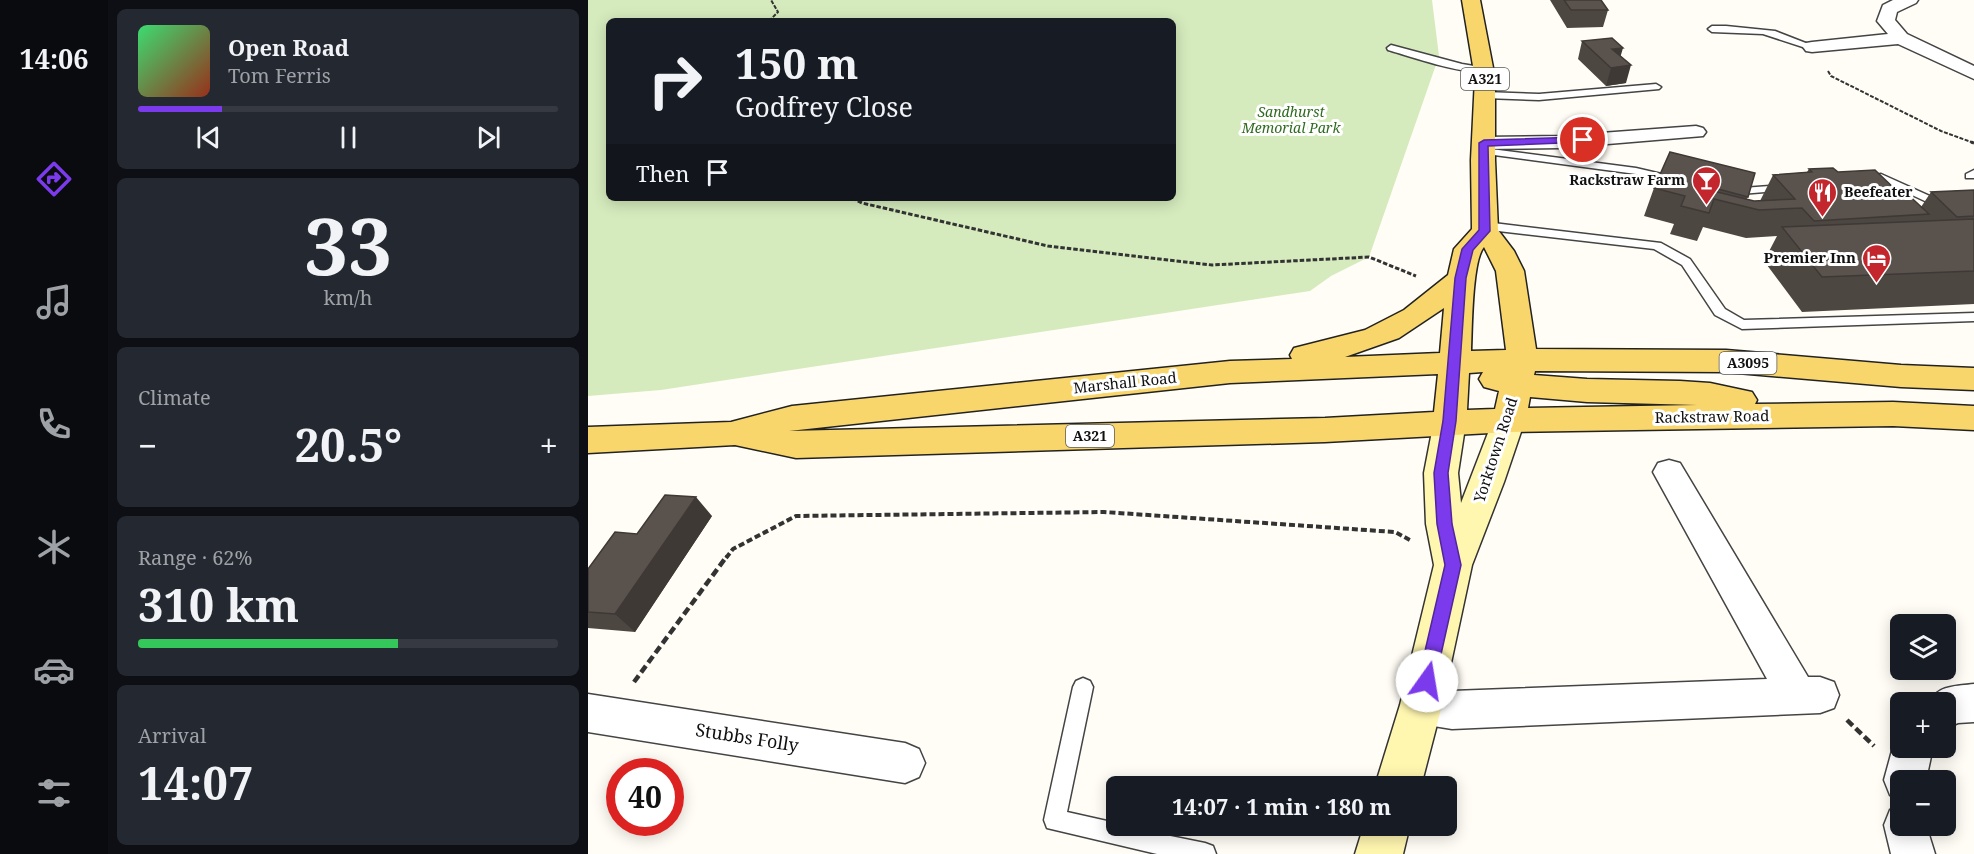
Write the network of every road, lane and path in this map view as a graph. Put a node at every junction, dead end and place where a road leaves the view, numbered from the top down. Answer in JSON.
{"nodes":[{"id":1,"x":771,"y":0,"type":"edge"},
{"id":2,"x":1471,"y":0,"type":"edge"},
{"id":3,"x":1903,"y":0,"type":"edge"},
{"id":4,"x":1910,"y":0,"type":"edge"},
{"id":5,"x":772,"y":18,"type":"edge"},
{"id":6,"x":1712,"y":29,"type":"dead end"},
{"id":7,"x":1901,"y":38,"type":"junction"},
{"id":8,"x":1812,"y":47,"type":"junction"},
{"id":9,"x":1391,"y":48,"type":"dead end"},
{"id":10,"x":1484,"y":70,"type":"junction"},
{"id":11,"x":1974,"y":73,"type":"edge"},
{"id":12,"x":1656,"y":87,"type":"dead end"},
{"id":13,"x":1485,"y":95,"type":"junction"},
{"id":14,"x":1696,"y":132,"type":"dead end"},
{"id":15,"x":1974,"y":143,"type":"edge"},
{"id":16,"x":1483,"y":147,"type":"junction"},
{"id":17,"x":1859,"y":180,"type":"edge"},
{"id":18,"x":1690,"y":184,"type":"edge"},
{"id":19,"x":1802,"y":186,"type":"edge"},
{"id":20,"x":1712,"y":189,"type":"edge"},
{"id":21,"x":858,"y":201,"type":"edge"},
{"id":22,"x":1974,"y":220,"type":"edge"},
{"id":23,"x":1485,"y":229,"type":"junction"},
{"id":24,"x":1461,"y":278,"type":"junction"},
{"id":25,"x":1426,"y":280,"type":"dead end"},
{"id":26,"x":1974,"y":317,"type":"edge"},
{"id":27,"x":1454,"y":363,"type":"junction"},
{"id":28,"x":1230,"y":372,"type":"junction"},
{"id":29,"x":1519,"y":373,"type":"junction"},
{"id":30,"x":1974,"y":379,"type":"edge"},
{"id":31,"x":1809,"y":416,"type":"junction"},
{"id":32,"x":1974,"y":418,"type":"edge"},
{"id":33,"x":1509,"y":420,"type":"junction"},
{"id":34,"x":1450,"y":421,"type":"junction"},
{"id":35,"x":731,"y":434,"type":"junction"},
{"id":36,"x":588,"y":440,"type":"edge"},
{"id":37,"x":1669,"y":472,"type":"dead end"},
{"id":38,"x":1453,"y":565,"type":"junction"},
{"id":39,"x":1083,"y":687,"type":"dead end"},
{"id":40,"x":1808,"y":695,"type":"junction"},
{"id":41,"x":1974,"y":703,"type":"edge"},
{"id":42,"x":1956,"y":704,"type":"edge"},
{"id":43,"x":1421,"y":705,"type":"junction"},
{"id":44,"x":598,"y":715,"type":"edge"},
{"id":45,"x":905,"y":763,"type":"dead end"},
{"id":46,"x":1908,"y":767,"type":"edge"},
{"id":47,"x":1401,"y":776,"type":"edge"},
{"id":48,"x":1385,"y":836,"type":"edge"},
{"id":49,"x":1908,"y":836,"type":"edge"},
{"id":50,"x":1204,"y":854,"type":"edge"},
{"id":51,"x":1379,"y":854,"type":"edge"},
{"id":52,"x":1913,"y":854,"type":"edge"}],
"edges":[{"from":1,"to":5,"type":"path"},
{"from":2,"to":10,"type":"main road","number":"A321"},
{"from":3,"to":4,"type":"street"},
{"from":3,"to":7,"type":"street"},
{"from":6,"to":8,"type":"lane"},
{"from":7,"to":8,"type":"street"},
{"from":7,"to":11,"type":"street"},
{"from":8,"to":15,"type":"path"},
{"from":9,"to":10,"type":"lane"},
{"from":10,"to":13,"type":"main road","number":"A321"},
{"from":12,"to":13,"type":"lane"},
{"from":13,"to":16,"type":"main road","number":"A321"},
{"from":14,"to":16,"type":"street"},
{"from":16,"to":18,"type":"lane"},
{"from":16,"to":23,"type":"main road","number":"A321"},
{"from":17,"to":22,"type":"lane"},
{"from":19,"to":20,"type":"lane"},
{"from":21,"to":25,"type":"path"},
{"from":23,"to":24,"type":"main road","name":"Yorktown Road"},
{"from":23,"to":26,"type":"lane"},
{"from":23,"to":29,"type":"main road","name":"Yorktown Road"},
{"from":24,"to":27,"type":"main road","name":"Yorktown Road"},
{"from":24,"to":28,"type":"main road"},
{"from":27,"to":28,"type":"main road","name":"Marshall Road","number":"A321"},
{"from":27,"to":29,"type":"main road","number":"A3095"},
{"from":27,"to":34,"type":"main road","name":"Yorktown Road"},
{"from":28,"to":35,"type":"main road","name":"Marshall Road","number":"A321"},
{"from":29,"to":30,"type":"main road","number":"A3095"},
{"from":29,"to":31,"type":"main road","number":"A3095"},
{"from":29,"to":33,"type":"main road","name":"Yorktown Road"},
{"from":31,"to":32,"type":"main road","name":"Rackstraw Road","number":"A3095"},
{"from":31,"to":33,"type":"main road","name":"Rackstraw Road","number":"A3095"},
{"from":33,"to":34,"type":"main road","name":"Rackstraw Road","number":"A321"},
{"from":33,"to":38,"type":"street","name":"Yorktown Road"},
{"from":34,"to":35,"type":"main road","name":"Marshall Road","number":"A321"},
{"from":34,"to":38,"type":"street","name":"Yorktown Road"},
{"from":35,"to":36,"type":"main road","name":"Marshall Road","number":"A321"},
{"from":37,"to":40,"type":"street"},
{"from":38,"to":43,"type":"street","name":"Yorktown Road"},
{"from":38,"to":44,"type":"path"},
{"from":39,"to":50,"type":"lane"},
{"from":40,"to":43,"type":"street"},
{"from":40,"to":46,"type":"path"},
{"from":41,"to":42,"type":"street"},
{"from":43,"to":47,"type":"street","name":"Yorktown Road"},
{"from":44,"to":45,"type":"street","name":"Stubbs Folly"},
{"from":48,"to":51,"type":"street"},
{"from":49,"to":52,"type":"street"}]}
